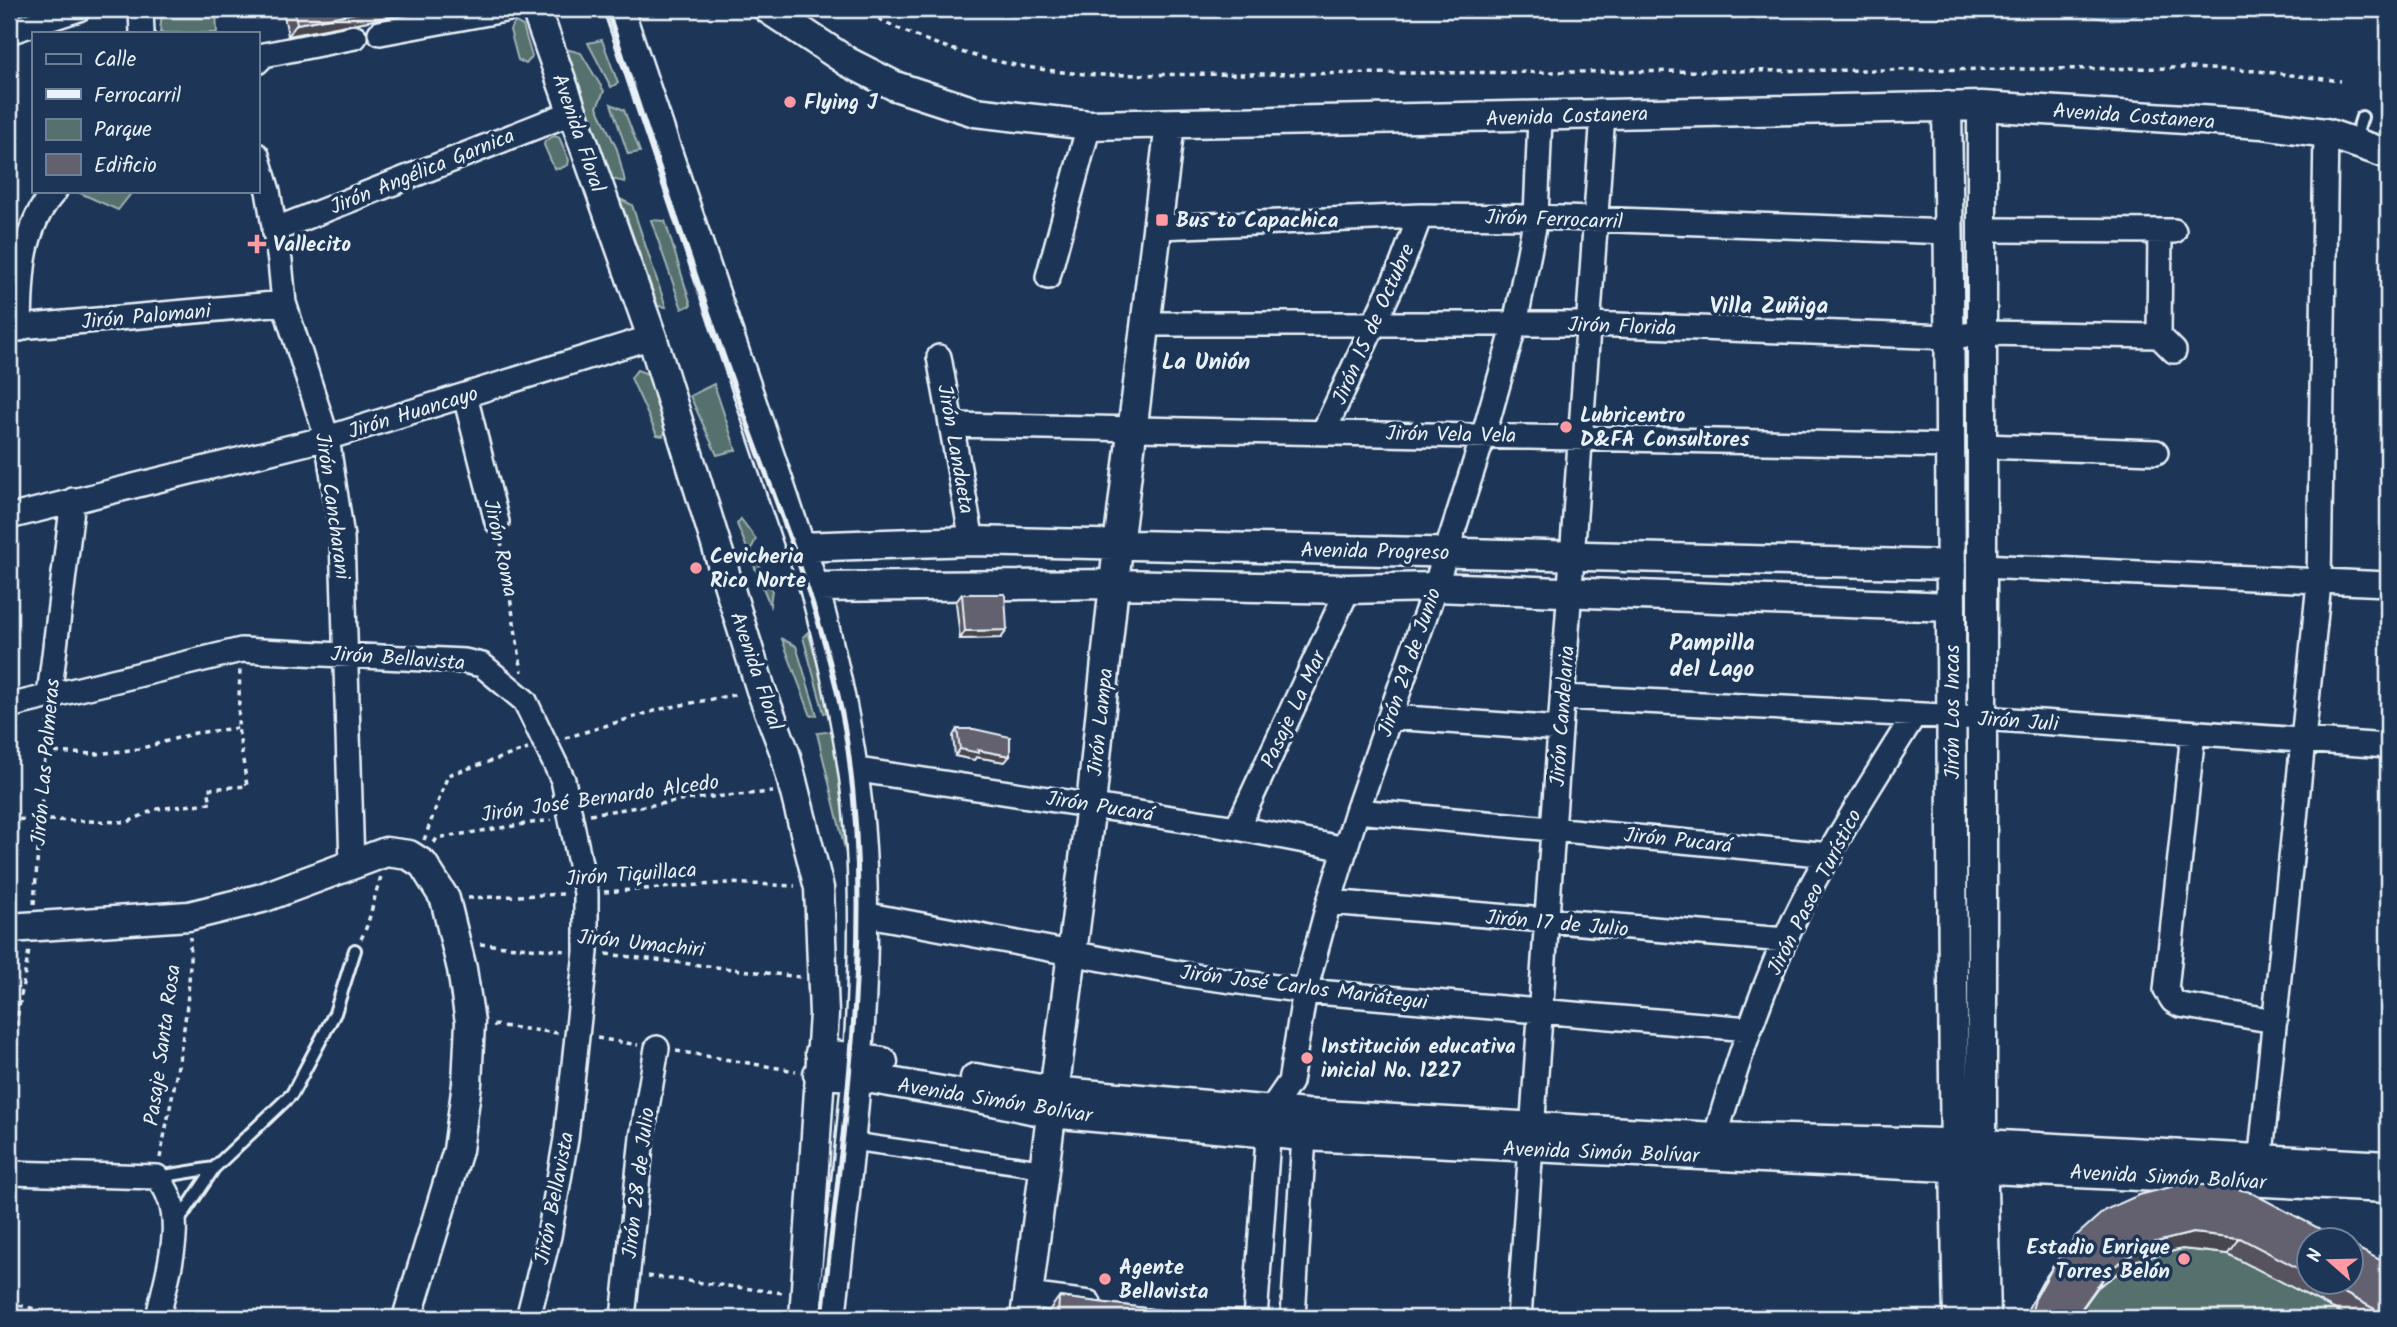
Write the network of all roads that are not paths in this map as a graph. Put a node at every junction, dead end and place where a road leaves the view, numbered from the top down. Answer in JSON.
{"nodes":[{"id":1,"x":79,"y":9,"type":"edge"},
{"id":2,"x":141,"y":9,"type":"edge"},
{"id":3,"x":510,"y":9,"type":"edge"},
{"id":4,"x":536,"y":9,"type":"edge"},
{"id":5,"x":619,"y":9,"type":"edge"},
{"id":6,"x":768,"y":9,"type":"edge"},
{"id":7,"x":9,"y":32,"type":"edge"},
{"id":8,"x":142,"y":32,"type":"edge"},
{"id":9,"x":380,"y":33,"type":"dead end"},
{"id":10,"x":355,"y":37,"type":"dead end"},
{"id":11,"x":261,"y":58,"type":"edge"},
{"id":12,"x":1947,"y":106,"type":"junction"},
{"id":13,"x":1982,"y":106,"type":"junction"},
{"id":14,"x":570,"y":113,"type":"junction"},
{"id":15,"x":1603,"y":114,"type":"junction"},
{"id":16,"x":1540,"y":118,"type":"junction"},
{"id":17,"x":1170,"y":124,"type":"junction"},
{"id":18,"x":1089,"y":125,"type":"junction"},
{"id":19,"x":2326,"y":133,"type":"junction"},
{"id":20,"x":2388,"y":153,"type":"edge"},
{"id":21,"x":259,"y":164,"type":"edge"},
{"id":22,"x":54,"y":192,"type":"edge"},
{"id":23,"x":1420,"y":216,"type":"junction"},
{"id":24,"x":1536,"y":217,"type":"junction"},
{"id":25,"x":1597,"y":220,"type":"junction"},
{"id":26,"x":1159,"y":227,"type":"junction"},
{"id":27,"x":274,"y":230,"type":"junction"},
{"id":28,"x":1982,"y":230,"type":"junction"},
{"id":29,"x":1949,"y":232,"type":"junction"},
{"id":30,"x":1048,"y":277,"type":"dead end"},
{"id":31,"x":284,"y":303,"type":"junction"},
{"id":32,"x":1147,"y":324,"type":"junction"},
{"id":33,"x":1515,"y":324,"type":"junction"},
{"id":34,"x":1589,"y":324,"type":"junction"},
{"id":35,"x":1374,"y":325,"type":"junction"},
{"id":36,"x":14,"y":328,"type":"edge"},
{"id":37,"x":1983,"y":333,"type":"junction"},
{"id":38,"x":652,"y":337,"type":"junction"},
{"id":39,"x":1950,"y":337,"type":"junction"},
{"id":40,"x":939,"y":357,"type":"dead end"},
{"id":41,"x":465,"y":397,"type":"junction"},
{"id":42,"x":952,"y":425,"type":"junction"},
{"id":43,"x":1134,"y":427,"type":"junction"},
{"id":44,"x":1324,"y":431,"type":"junction"},
{"id":45,"x":1484,"y":434,"type":"junction"},
{"id":46,"x":327,"y":438,"type":"junction"},
{"id":47,"x":1581,"y":438,"type":"junction"},
{"id":48,"x":1951,"y":446,"type":"junction"},
{"id":49,"x":1982,"y":446,"type":"junction"},
{"id":50,"x":2156,"y":452,"type":"dead end"},
{"id":51,"x":73,"y":500,"type":"junction"},
{"id":52,"x":9,"y":517,"type":"edge"},
{"id":53,"x":497,"y":522,"type":"road end"},
{"id":54,"x":972,"y":541,"type":"junction"},
{"id":55,"x":1118,"y":546,"type":"junction"},
{"id":56,"x":799,"y":547,"type":"junction"},
{"id":57,"x":1446,"y":552,"type":"junction"},
{"id":58,"x":1571,"y":557,"type":"junction"},
{"id":59,"x":1951,"y":565,"type":"junction"},
{"id":60,"x":1982,"y":566,"type":"junction"},
{"id":61,"x":2319,"y":583,"type":"junction"},
{"id":62,"x":1114,"y":584,"type":"junction"},
{"id":63,"x":2388,"y":584,"type":"edge"},
{"id":64,"x":814,"y":587,"type":"junction"},
{"id":65,"x":1435,"y":587,"type":"junction"},
{"id":66,"x":1348,"y":589,"type":"junction"},
{"id":67,"x":1571,"y":593,"type":"junction"},
{"id":68,"x":1951,"y":607,"type":"junction"},
{"id":69,"x":347,"y":654,"type":"junction"},
{"id":70,"x":49,"y":696,"type":"junction"},
{"id":71,"x":1563,"y":697,"type":"junction"},
{"id":72,"x":9,"y":706,"type":"edge"},
{"id":73,"x":1391,"y":717,"type":"junction"},
{"id":74,"x":1913,"y":717,"type":"junction"},
{"id":75,"x":1953,"y":717,"type":"junction"},
{"id":76,"x":1982,"y":718,"type":"junction"},
{"id":77,"x":1560,"y":729,"type":"junction"},
{"id":78,"x":2193,"y":733,"type":"junction"},
{"id":79,"x":2305,"y":741,"type":"junction"},
{"id":80,"x":2388,"y":746,"type":"edge"},
{"id":81,"x":852,"y":769,"type":"junction"},
{"id":82,"x":1091,"y":805,"type":"junction"},
{"id":83,"x":1357,"y":811,"type":"junction"},
{"id":84,"x":1237,"y":828,"type":"junction"},
{"id":85,"x":1553,"y":828,"type":"junction"},
{"id":86,"x":1346,"y":849,"type":"junction"},
{"id":87,"x":1831,"y":855,"type":"junction"},
{"id":88,"x":352,"y":865,"type":"junction"},
{"id":89,"x":1329,"y":902,"type":"junction"},
{"id":90,"x":863,"y":914,"type":"junction"},
{"id":91,"x":1547,"y":923,"type":"junction"},
{"id":92,"x":21,"y":927,"type":"edge"},
{"id":93,"x":1785,"y":940,"type":"junction"},
{"id":94,"x":355,"y":950,"type":"road end"},
{"id":95,"x":1072,"y":953,"type":"junction"},
{"id":96,"x":1305,"y":991,"type":"junction"},
{"id":97,"x":1541,"y":1013,"type":"junction"},
{"id":98,"x":2275,"y":1021,"type":"junction"},
{"id":99,"x":1749,"y":1029,"type":"junction"},
{"id":100,"x":657,"y":1048,"type":"dead end"},
{"id":101,"x":819,"y":1063,"type":"junction"},
{"id":102,"x":855,"y":1067,"type":"junction"},
{"id":103,"x":1290,"y":1082,"type":"junction"},
{"id":104,"x":1051,"y":1102,"type":"junction"},
{"id":105,"x":1269,"y":1122,"type":"junction"},
{"id":106,"x":1305,"y":1125,"type":"junction"},
{"id":107,"x":1532,"y":1138,"type":"junction"},
{"id":108,"x":850,"y":1141,"type":"junction"},
{"id":109,"x":1712,"y":1147,"type":"junction"},
{"id":110,"x":1954,"y":1155,"type":"junction"},
{"id":111,"x":1983,"y":1156,"type":"junction"},
{"id":112,"x":2388,"y":1166,"type":"edge"},
{"id":113,"x":214,"y":1168,"type":"junction"},
{"id":114,"x":1043,"y":1169,"type":"junction"},
{"id":115,"x":2259,"y":1171,"type":"junction"},
{"id":116,"x":9,"y":1173,"type":"edge"},
{"id":117,"x":157,"y":1177,"type":"junction"},
{"id":118,"x":2388,"y":1188,"type":"edge"},
{"id":119,"x":176,"y":1225,"type":"junction"},
{"id":120,"x":1107,"y":1306,"type":"edge"},
{"id":121,"x":805,"y":1307,"type":"edge"},
{"id":122,"x":1026,"y":1307,"type":"edge"},
{"id":123,"x":158,"y":1318,"type":"edge"},
{"id":124,"x":407,"y":1318,"type":"edge"},
{"id":125,"x":528,"y":1318,"type":"edge"},
{"id":126,"x":623,"y":1318,"type":"edge"},
{"id":127,"x":831,"y":1318,"type":"edge"},
{"id":128,"x":1255,"y":1318,"type":"edge"},
{"id":129,"x":1293,"y":1318,"type":"edge"},
{"id":130,"x":1519,"y":1318,"type":"edge"},
{"id":131,"x":1958,"y":1318,"type":"edge"},
{"id":132,"x":1986,"y":1318,"type":"edge"}],
"edges":[{"from":1,"to":7,"type":"street"},
{"from":2,"to":8,"type":"street"},
{"from":3,"to":9,"type":"street"},
{"from":4,"to":14,"type":"street","name":"Avenida Floral"},
{"from":5,"to":56,"type":"street"},
{"from":6,"to":18,"type":"street","name":"Avenida Costanera"},
{"from":10,"to":11,"type":"street"},
{"from":12,"to":13,"type":"street","name":"Avenida Costanera"},
{"from":12,"to":15,"type":"street","name":"Avenida Costanera"},
{"from":12,"to":29,"type":"street","name":"Jirón Los Incas"},
{"from":13,"to":19,"type":"street","name":"Avenida Costanera"},
{"from":13,"to":28,"type":"street","name":"Jirón Los Incas"},
{"from":14,"to":27,"type":"street","name":"Jirón Angélica Garnica"},
{"from":14,"to":38,"type":"street","name":"Avenida Floral"},
{"from":15,"to":16,"type":"street","name":"Avenida Costanera"},
{"from":15,"to":25,"type":"street","name":"Jirón Candelaria"},
{"from":16,"to":17,"type":"street","name":"Avenida Costanera"},
{"from":16,"to":24,"type":"street","name":"Jirón 29 de Junio"},
{"from":17,"to":18,"type":"street","name":"Avenida Costanera"},
{"from":17,"to":26,"type":"street","name":"Jirón Lampa"},
{"from":18,"to":30,"type":"street"},
{"from":19,"to":20,"type":"street","name":"Avenida Costanera"},
{"from":19,"to":61,"type":"street"},
{"from":21,"to":27,"type":"street","name":"Jirón Cancharani"},
{"from":22,"to":36,"type":"street"},
{"from":23,"to":24,"type":"street","name":"Jirón Ferrocarril"},
{"from":23,"to":26,"type":"street","name":"Jirón Ferrocarril"},
{"from":23,"to":35,"type":"street","name":"Jirón 15 de Octubre"},
{"from":24,"to":25,"type":"street","name":"Jirón Ferrocarril"},
{"from":24,"to":33,"type":"street","name":"Jirón 29 de Junio"},
{"from":25,"to":29,"type":"street","name":"Jirón Ferrocarril"},
{"from":25,"to":34,"type":"street","name":"Jirón Candelaria"},
{"from":26,"to":32,"type":"street","name":"Jirón Lampa"},
{"from":27,"to":31,"type":"street","name":"Jirón Cancharani"},
{"from":28,"to":37,"type":"street","name":"Jirón Los Incas"},
{"from":28,"to":37,"type":"street","name":"Jirón Florida"},
{"from":29,"to":39,"type":"street","name":"Jirón Los Incas"},
{"from":31,"to":36,"type":"street","name":"Jirón Palomani"},
{"from":31,"to":46,"type":"street","name":"Jirón Cancharani"},
{"from":32,"to":35,"type":"street","name":"Jirón Florida"},
{"from":32,"to":43,"type":"street","name":"Jirón Lampa"},
{"from":33,"to":34,"type":"street","name":"Jirón Florida"},
{"from":33,"to":35,"type":"street","name":"Jirón Florida"},
{"from":33,"to":45,"type":"street","name":"Jirón 29 de Junio"},
{"from":34,"to":39,"type":"street","name":"Jirón Florida"},
{"from":34,"to":47,"type":"street","name":"Jirón Candelaria"},
{"from":35,"to":44,"type":"street","name":"Jirón 15 de Octubre"},
{"from":37,"to":39,"type":"street","name":"Jirón Florida"},
{"from":37,"to":49,"type":"street","name":"Jirón Los Incas"},
{"from":38,"to":41,"type":"street","name":"Jirón Huancayo"},
{"from":38,"to":101,"type":"street","name":"Avenida Floral"},
{"from":39,"to":48,"type":"street","name":"Jirón Los Incas"},
{"from":40,"to":42,"type":"street","name":"Jirón Landaeta"},
{"from":41,"to":46,"type":"street","name":"Jirón Huancayo"},
{"from":41,"to":53,"type":"street","name":"Jirón Roma"},
{"from":42,"to":43,"type":"street","name":"Jirón Vela Vela"},
{"from":42,"to":54,"type":"street","name":"Jirón Landaeta"},
{"from":43,"to":44,"type":"street","name":"Jirón Vela Vela"},
{"from":43,"to":55,"type":"street","name":"Jirón Lampa"},
{"from":44,"to":45,"type":"street","name":"Jirón Vela Vela"},
{"from":45,"to":47,"type":"street","name":"Jirón Vela Vela"},
{"from":45,"to":57,"type":"street","name":"Jirón 29 de Junio"},
{"from":46,"to":51,"type":"street","name":"Jirón Huancayo"},
{"from":46,"to":69,"type":"street","name":"Jirón Cancharani"},
{"from":47,"to":48,"type":"street","name":"Jirón Vela Vela"},
{"from":47,"to":58,"type":"street","name":"Jirón Candelaria"},
{"from":48,"to":59,"type":"street","name":"Jirón Los Incas"},
{"from":49,"to":50,"type":"street"},
{"from":49,"to":60,"type":"street","name":"Jirón Los Incas"},
{"from":51,"to":52,"type":"street","name":"Jirón Huancayo"},
{"from":51,"to":70,"type":"street","name":"Jirón Las Palmeras"},
{"from":54,"to":55,"type":"street","name":"Avenida Progreso"},
{"from":54,"to":56,"type":"street","name":"Avenida Progreso"},
{"from":55,"to":57,"type":"street","name":"Avenida Progreso"},
{"from":55,"to":62,"type":"street","name":"Jirón Lampa"},
{"from":56,"to":64,"type":"street"},
{"from":57,"to":58,"type":"street","name":"Avenida Progreso"},
{"from":57,"to":65,"type":"street","name":"Jirón 29 de Junio"},
{"from":58,"to":59,"type":"street","name":"Avenida Progreso"},
{"from":58,"to":67,"type":"street","name":"Jirón Candelaria"},
{"from":59,"to":68,"type":"street","name":"Jirón Los Incas"},
{"from":60,"to":61,"type":"street"},
{"from":60,"to":76,"type":"street","name":"Jirón Los Incas"},
{"from":61,"to":63,"type":"street"},
{"from":61,"to":79,"type":"street"},
{"from":62,"to":64,"type":"street","name":"Avenida Progreso"},
{"from":62,"to":66,"type":"street","name":"Avenida Progreso"},
{"from":62,"to":82,"type":"street","name":"Jirón Lampa"},
{"from":64,"to":81,"type":"street"},
{"from":65,"to":66,"type":"street","name":"Avenida Progreso"},
{"from":65,"to":67,"type":"street","name":"Avenida Progreso"},
{"from":65,"to":73,"type":"street","name":"Jirón 29 de Junio"},
{"from":66,"to":84,"type":"street","name":"Pasaje La Mar"},
{"from":67,"to":68,"type":"street","name":"Avenida Progreso"},
{"from":67,"to":71,"type":"street","name":"Jirón Candelaria"},
{"from":68,"to":75,"type":"street","name":"Jirón Los Incas"},
{"from":69,"to":70,"type":"street","name":"Jirón Bellavista"},
{"from":69,"to":88,"type":"street","name":"Jirón Cancharani"},
{"from":69,"to":125,"type":"street","name":"Jirón Bellavista"},
{"from":70,"to":72,"type":"street","name":"Jirón Bellavista"},
{"from":71,"to":74,"type":"street","name":"Jirón Juli"},
{"from":71,"to":77,"type":"street","name":"Jirón Candelaria"},
{"from":73,"to":77,"type":"street"},
{"from":73,"to":83,"type":"street","name":"Jirón 29 de Junio"},
{"from":74,"to":75,"type":"street","name":"Jirón Juli"},
{"from":74,"to":87,"type":"street","name":"Jirón Paseo Turístico"},
{"from":75,"to":76,"type":"street","name":"Jirón Juli"},
{"from":75,"to":110,"type":"street","name":"Jirón Los Incas"},
{"from":76,"to":78,"type":"street","name":"Jirón Juli"},
{"from":76,"to":111,"type":"street","name":"Jirón Los Incas"},
{"from":77,"to":85,"type":"street","name":"Jirón Candelaria"},
{"from":78,"to":79,"type":"street","name":"Jirón Juli"},
{"from":78,"to":98,"type":"street"},
{"from":79,"to":80,"type":"street","name":"Jirón Juli"},
{"from":79,"to":98,"type":"street"},
{"from":81,"to":82,"type":"street","name":"Jirón Pucará"},
{"from":81,"to":90,"type":"street"},
{"from":82,"to":84,"type":"street","name":"Jirón Pucará"},
{"from":82,"to":95,"type":"street","name":"Jirón Lampa"},
{"from":83,"to":85,"type":"street","name":"Jirón Pucará"},
{"from":83,"to":86,"type":"street","name":"Jirón 29 de Junio"},
{"from":84,"to":86,"type":"street","name":"Jirón Pucará"},
{"from":85,"to":87,"type":"street","name":"Jirón Pucará"},
{"from":85,"to":91,"type":"street","name":"Jirón Candelaria"},
{"from":86,"to":89,"type":"street","name":"Jirón 29 de Junio"},
{"from":87,"to":93,"type":"street","name":"Jirón Paseo Turístico"},
{"from":88,"to":92,"type":"street"},
{"from":88,"to":124,"type":"street"},
{"from":89,"to":91,"type":"street","name":"Jirón 17 de Julio"},
{"from":89,"to":96,"type":"street","name":"Jirón 29 de Junio"},
{"from":90,"to":95,"type":"street","name":"Jirón José Carlos Mariátegui"},
{"from":90,"to":102,"type":"street"},
{"from":91,"to":93,"type":"street","name":"Jirón 17 de Julio"},
{"from":91,"to":97,"type":"street","name":"Jirón Candelaria"},
{"from":93,"to":99,"type":"street","name":"Jirón Paseo Turístico"},
{"from":94,"to":113,"type":"lane"},
{"from":95,"to":96,"type":"street","name":"Jirón José Carlos Mariátegui"},
{"from":95,"to":104,"type":"street","name":"Jirón Lampa"},
{"from":96,"to":97,"type":"street","name":"Jirón José Carlos Mariátegui"},
{"from":96,"to":103,"type":"street","name":"Jirón 29 de Junio"},
{"from":97,"to":99,"type":"street","name":"Jirón José Carlos Mariátegui"},
{"from":97,"to":107,"type":"street","name":"Jirón Candelaria"},
{"from":98,"to":115,"type":"street"},
{"from":99,"to":109,"type":"street","name":"Jirón Paseo Turístico"},
{"from":100,"to":126,"type":"street","name":"Jirón 28 de Julio"},
{"from":101,"to":102,"type":"street","name":"Avenida Simón Bolívar"},
{"from":101,"to":121,"type":"street","name":"Avenida Floral"},
{"from":102,"to":104,"type":"street","name":"Avenida Simón Bolívar"},
{"from":102,"to":108,"type":"street"},
{"from":103,"to":105,"type":"street","name":"Jirón 29 de Junio"},
{"from":103,"to":106,"type":"street"},
{"from":104,"to":105,"type":"street","name":"Avenida Simón Bolívar"},
{"from":104,"to":114,"type":"street","name":"Jirón Lampa"},
{"from":105,"to":106,"type":"street","name":"Avenida Simón Bolívar"},
{"from":105,"to":128,"type":"street"},
{"from":106,"to":107,"type":"street","name":"Avenida Simón Bolívar"},
{"from":106,"to":129,"type":"street"},
{"from":107,"to":109,"type":"street","name":"Avenida Simón Bolívar"},
{"from":107,"to":130,"type":"street","name":"Jirón Candelaria"},
{"from":108,"to":114,"type":"street"},
{"from":108,"to":127,"type":"street"},
{"from":109,"to":110,"type":"street","name":"Avenida Simón Bolívar"},
{"from":110,"to":111,"type":"street","name":"Avenida Simón Bolívar"},
{"from":110,"to":131,"type":"street","name":"Jirón Los Incas"},
{"from":111,"to":115,"type":"street","name":"Avenida Simón Bolívar"},
{"from":111,"to":132,"type":"street","name":"Jirón Los Incas"},
{"from":112,"to":115,"type":"street","name":"Avenida Simón Bolívar"},
{"from":113,"to":117,"type":"lane"},
{"from":113,"to":119,"type":"lane"},
{"from":114,"to":122,"type":"street","name":"Jirón Lampa"},
{"from":115,"to":118,"type":"street","name":"Avenida Simón Bolívar"},
{"from":116,"to":117,"type":"street"},
{"from":117,"to":119,"type":"street"},
{"from":119,"to":123,"type":"street"},
{"from":120,"to":122,"type":"street"}]}
